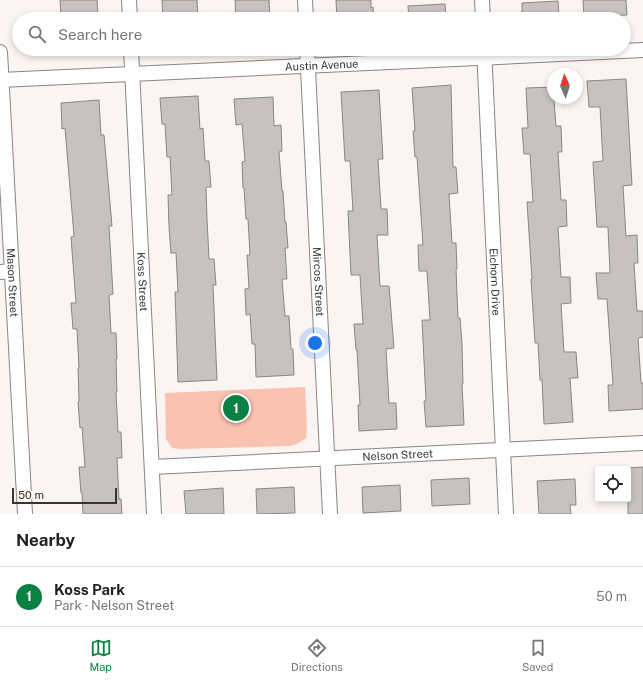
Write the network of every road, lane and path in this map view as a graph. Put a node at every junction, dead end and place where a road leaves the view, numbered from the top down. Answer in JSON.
{"nodes":[{"id":1,"x":129,"y":0,"type":"edge"},
{"id":2,"x":305,"y":0,"type":"edge"},
{"id":3,"x":482,"y":0,"type":"edge"},
{"id":4,"x":130,"y":12,"type":"edge"},
{"id":5,"x":306,"y":12,"type":"edge"},
{"id":6,"x":483,"y":12,"type":"edge"},
{"id":7,"x":631,"y":50,"type":"edge"},
{"id":8,"x":643,"y":50,"type":"edge"},
{"id":9,"x":0,"y":52,"type":"edge"},
{"id":10,"x":131,"y":56,"type":"edge"},
{"id":11,"x":307,"y":56,"type":"edge"},
{"id":12,"x":443,"y":56,"type":"edge"},
{"id":13,"x":484,"y":56,"type":"edge"},
{"id":14,"x":308,"y":66,"type":"junction"},
{"id":15,"x":132,"y":73,"type":"junction"},
{"id":16,"x":1,"y":80,"type":"edge"},
{"id":17,"x":6,"y":271,"type":"edge"},
{"id":18,"x":643,"y":443,"type":"edge"},
{"id":19,"x":502,"y":450,"type":"junction"},
{"id":20,"x":328,"y":459,"type":"junction"},
{"id":21,"x":152,"y":467,"type":"junction"},
{"id":22,"x":25,"y":514,"type":"edge"},
{"id":23,"x":154,"y":514,"type":"edge"},
{"id":24,"x":330,"y":514,"type":"edge"},
{"id":25,"x":506,"y":514,"type":"edge"}],
"edges":[{"from":1,"to":4,"type":"street"},
{"from":2,"to":5,"type":"street"},
{"from":3,"to":6,"type":"street"},
{"from":7,"to":8,"type":"street","name":"Austin Avenue"},
{"from":9,"to":16,"type":"street","name":"Mason Street"},
{"from":10,"to":15,"type":"street","name":"Koss Street"},
{"from":11,"to":14,"type":"street","name":"Mircos Street"},
{"from":12,"to":14,"type":"street","name":"Austin Avenue"},
{"from":13,"to":19,"type":"street","name":"Eichorn Drive"},
{"from":14,"to":15,"type":"street","name":"Austin Avenue"},
{"from":14,"to":20,"type":"street","name":"Mircos Street"},
{"from":15,"to":16,"type":"street","name":"Austin Avenue"},
{"from":15,"to":21,"type":"street","name":"Koss Street"},
{"from":16,"to":17,"type":"street","name":"Mason Street"},
{"from":17,"to":22,"type":"street","name":"Mason Street"},
{"from":18,"to":19,"type":"street","name":"Nelson Street"},
{"from":19,"to":20,"type":"street","name":"Nelson Street"},
{"from":19,"to":25,"type":"street","name":"Eichorn Drive"},
{"from":20,"to":21,"type":"street","name":"Nelson Street"},
{"from":20,"to":24,"type":"street","name":"Mircos Street"},
{"from":21,"to":23,"type":"street","name":"Koss Street"}]}
